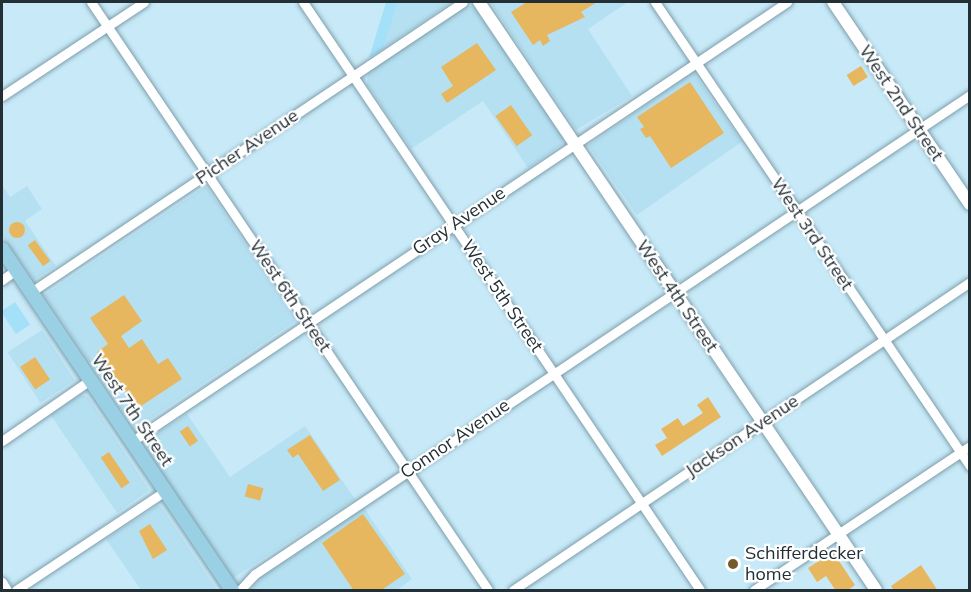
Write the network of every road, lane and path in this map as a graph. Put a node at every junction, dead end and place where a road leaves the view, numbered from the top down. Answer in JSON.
{"nodes":[{"id":1,"x":91,"y":2,"type":"edge"},
{"id":2,"x":144,"y":2,"type":"edge"},
{"id":3,"x":303,"y":2,"type":"edge"},
{"id":4,"x":463,"y":2,"type":"edge"},
{"id":5,"x":479,"y":2,"type":"edge"},
{"id":6,"x":655,"y":2,"type":"edge"},
{"id":7,"x":787,"y":2,"type":"edge"},
{"id":8,"x":833,"y":2,"type":"edge"},
{"id":9,"x":108,"y":26,"type":"junction"},
{"id":10,"x":696,"y":62,"type":"junction"},
{"id":11,"x":354,"y":76,"type":"junction"},
{"id":12,"x":969,"y":95,"type":"edge"},
{"id":13,"x":2,"y":96,"type":"edge"},
{"id":14,"x":919,"y":129,"type":"junction"},
{"id":15,"x":575,"y":144,"type":"junction"},
{"id":16,"x":206,"y":174,"type":"junction"},
{"id":17,"x":969,"y":204,"type":"edge"},
{"id":18,"x":797,"y":212,"type":"junction"},
{"id":19,"x":454,"y":225,"type":"junction"},
{"id":20,"x":2,"y":249,"type":"edge"},
{"id":21,"x":16,"y":270,"type":"junction"},
{"id":22,"x":2,"y":280,"type":"edge"},
{"id":23,"x":969,"y":282,"type":"edge"},
{"id":24,"x":31,"y":292,"type":"junction"},
{"id":25,"x":674,"y":292,"type":"junction"},
{"id":26,"x":308,"y":322,"type":"junction"},
{"id":27,"x":884,"y":340,"type":"junction"},
{"id":28,"x":553,"y":373,"type":"junction"},
{"id":29,"x":90,"y":380,"type":"junction"},
{"id":30,"x":762,"y":423,"type":"junction"},
{"id":31,"x":2,"y":441,"type":"edge"},
{"id":32,"x":131,"y":442,"type":"junction"},
{"id":33,"x":969,"y":446,"type":"edge"},
{"id":34,"x":960,"y":453,"type":"junction"},
{"id":35,"x":969,"y":466,"type":"edge"},
{"id":36,"x":408,"y":470,"type":"junction"},
{"id":37,"x":165,"y":491,"type":"junction"},
{"id":38,"x":642,"y":504,"type":"junction"},
{"id":39,"x":839,"y":536,"type":"junction"},
{"id":40,"x":2,"y":582,"type":"edge"},
{"id":41,"x":7,"y":591,"type":"edge"},
{"id":42,"x":16,"y":591,"type":"edge"},
{"id":43,"x":232,"y":591,"type":"edge"},
{"id":44,"x":240,"y":591,"type":"edge"},
{"id":45,"x":488,"y":591,"type":"edge"},
{"id":46,"x":513,"y":591,"type":"edge"},
{"id":47,"x":700,"y":591,"type":"edge"},
{"id":48,"x":754,"y":591,"type":"edge"},
{"id":49,"x":876,"y":591,"type":"edge"}],
"edges":[{"from":1,"to":9,"type":"street","name":"West 6th Street"},
{"from":2,"to":9,"type":"street"},
{"from":3,"to":11,"type":"street","name":"West 5th Street"},
{"from":4,"to":11,"type":"street","name":"Picher Avenue"},
{"from":5,"to":15,"type":"street","name":"West 4th Street"},
{"from":6,"to":10,"type":"street","name":"West 3rd Street"},
{"from":7,"to":10,"type":"street","name":"Gray Avenue"},
{"from":8,"to":14,"type":"street","name":"West 2nd Street"},
{"from":9,"to":13,"type":"street"},
{"from":9,"to":16,"type":"street","name":"West 6th Street"},
{"from":10,"to":15,"type":"street","name":"Gray Avenue"},
{"from":10,"to":18,"type":"street","name":"West 3rd Street"},
{"from":11,"to":16,"type":"street","name":"Picher Avenue"},
{"from":11,"to":19,"type":"street","name":"West 5th Street"},
{"from":12,"to":14,"type":"street","name":"Connor Avenue"},
{"from":14,"to":17,"type":"street","name":"West 2nd Street"},
{"from":14,"to":18,"type":"street","name":"Connor Avenue"},
{"from":15,"to":19,"type":"street","name":"Gray Avenue"},
{"from":15,"to":25,"type":"street","name":"West 4th Street"},
{"from":16,"to":24,"type":"street","name":"Picher Avenue"},
{"from":16,"to":26,"type":"street","name":"West 6th Street"},
{"from":18,"to":25,"type":"street","name":"Connor Avenue"},
{"from":18,"to":27,"type":"street","name":"West 3rd Street"},
{"from":19,"to":26,"type":"street","name":"Gray Avenue"},
{"from":19,"to":28,"type":"street","name":"West 5th Street"},
{"from":20,"to":21,"type":"main road","name":"West 7th Street"},
{"from":21,"to":22,"type":"street"},
{"from":21,"to":24,"type":"main road","name":"West 7th Street"},
{"from":23,"to":27,"type":"street","name":"Jackson Avenue"},
{"from":24,"to":29,"type":"main road","name":"West 7th Street"},
{"from":25,"to":28,"type":"street","name":"Connor Avenue"},
{"from":25,"to":30,"type":"street","name":"West 4th Street"},
{"from":26,"to":32,"type":"street","name":"Gray Avenue"},
{"from":26,"to":36,"type":"street","name":"West 6th Street"},
{"from":27,"to":30,"type":"street","name":"Jackson Avenue"},
{"from":27,"to":34,"type":"street","name":"West 3rd Street"},
{"from":28,"to":36,"type":"street","name":"Connor Avenue"},
{"from":28,"to":38,"type":"street","name":"West 5th Street"},
{"from":29,"to":31,"type":"street"},
{"from":29,"to":32,"type":"main road","name":"West 7th Street"},
{"from":30,"to":38,"type":"street","name":"Jackson Avenue"},
{"from":30,"to":39,"type":"street","name":"West 4th Street"},
{"from":32,"to":37,"type":"main road","name":"West 7th Street"},
{"from":33,"to":34,"type":"street"},
{"from":34,"to":35,"type":"street","name":"West 3rd Street"},
{"from":34,"to":39,"type":"street"},
{"from":36,"to":44,"type":"street","name":"Connor Avenue"},
{"from":36,"to":45,"type":"street","name":"West 6th Street"},
{"from":37,"to":42,"type":"street"},
{"from":37,"to":43,"type":"main road","name":"West 7th Street"},
{"from":38,"to":46,"type":"street","name":"Jackson Avenue"},
{"from":38,"to":47,"type":"street","name":"West 5th Street"},
{"from":39,"to":48,"type":"street"},
{"from":39,"to":49,"type":"street","name":"West 4th Street"},
{"from":40,"to":41,"type":"street"}]}
